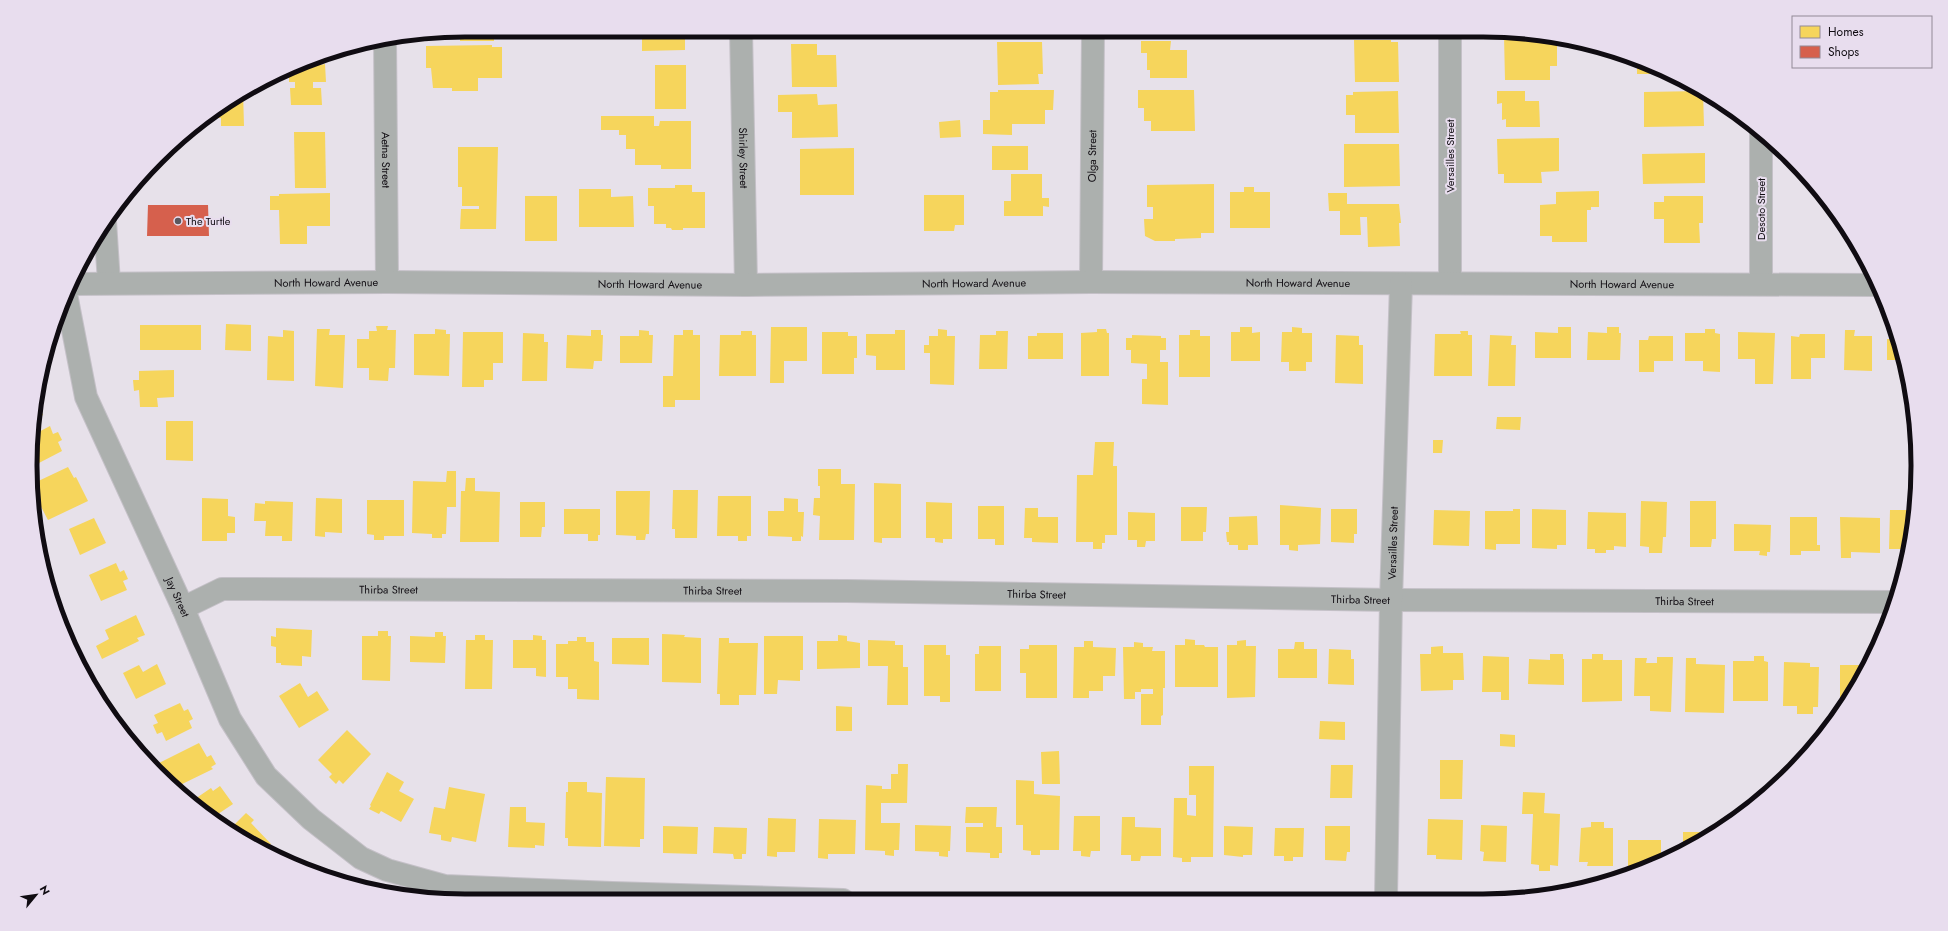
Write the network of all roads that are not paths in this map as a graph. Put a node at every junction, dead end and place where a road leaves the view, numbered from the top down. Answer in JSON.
{"nodes":[{"id":1,"x":741,"y":37,"type":"edge"},
{"id":2,"x":1093,"y":37,"type":"edge"},
{"id":3,"x":1450,"y":37,"type":"edge"},
{"id":4,"x":385,"y":45,"type":"edge"},
{"id":5,"x":1761,"y":140,"type":"edge"},
{"id":6,"x":106,"y":232,"type":"edge"},
{"id":7,"x":387,"y":282,"type":"junction"},
{"id":8,"x":1091,"y":282,"type":"junction"},
{"id":9,"x":109,"y":283,"type":"junction"},
{"id":10,"x":1450,"y":283,"type":"junction"},
{"id":11,"x":78,"y":284,"type":"edge"},
{"id":12,"x":1401,"y":284,"type":"junction"},
{"id":13,"x":1761,"y":284,"type":"junction"},
{"id":14,"x":746,"y":285,"type":"junction"},
{"id":15,"x":1871,"y":285,"type":"edge"},
{"id":16,"x":68,"y":306,"type":"edge"},
{"id":17,"x":1391,"y":600,"type":"junction"},
{"id":18,"x":1888,"y":602,"type":"edge"},
{"id":19,"x":183,"y":608,"type":"junction"},
{"id":20,"x":566,"y":894,"type":"edge"},
{"id":21,"x":1386,"y":894,"type":"edge"}],
"edges":[{"from":1,"to":14,"type":"street","name":"Shirley Street"},
{"from":2,"to":8,"type":"street","name":"Olga Street"},
{"from":3,"to":10,"type":"street","name":"Versailles Street"},
{"from":4,"to":7,"type":"street","name":"Aetna Street"},
{"from":5,"to":13,"type":"street","name":"Desoto Street"},
{"from":6,"to":9,"type":"street"},
{"from":7,"to":9,"type":"street","name":"North Howard Avenue"},
{"from":7,"to":14,"type":"street","name":"North Howard Avenue"},
{"from":8,"to":12,"type":"street","name":"North Howard Avenue"},
{"from":8,"to":14,"type":"street","name":"North Howard Avenue"},
{"from":9,"to":11,"type":"street","name":"North Howard Avenue"},
{"from":10,"to":12,"type":"street","name":"North Howard Avenue"},
{"from":10,"to":13,"type":"street","name":"North Howard Avenue"},
{"from":12,"to":17,"type":"street","name":"Versailles Street"},
{"from":13,"to":15,"type":"street","name":"North Howard Avenue"},
{"from":16,"to":19,"type":"street","name":"Jay Street"},
{"from":17,"to":18,"type":"street","name":"Thirba Street"},
{"from":17,"to":19,"type":"street","name":"Thirba Street"},
{"from":17,"to":21,"type":"street","name":"Versailles Street"},
{"from":19,"to":20,"type":"street","name":"Jay Street"}]}
